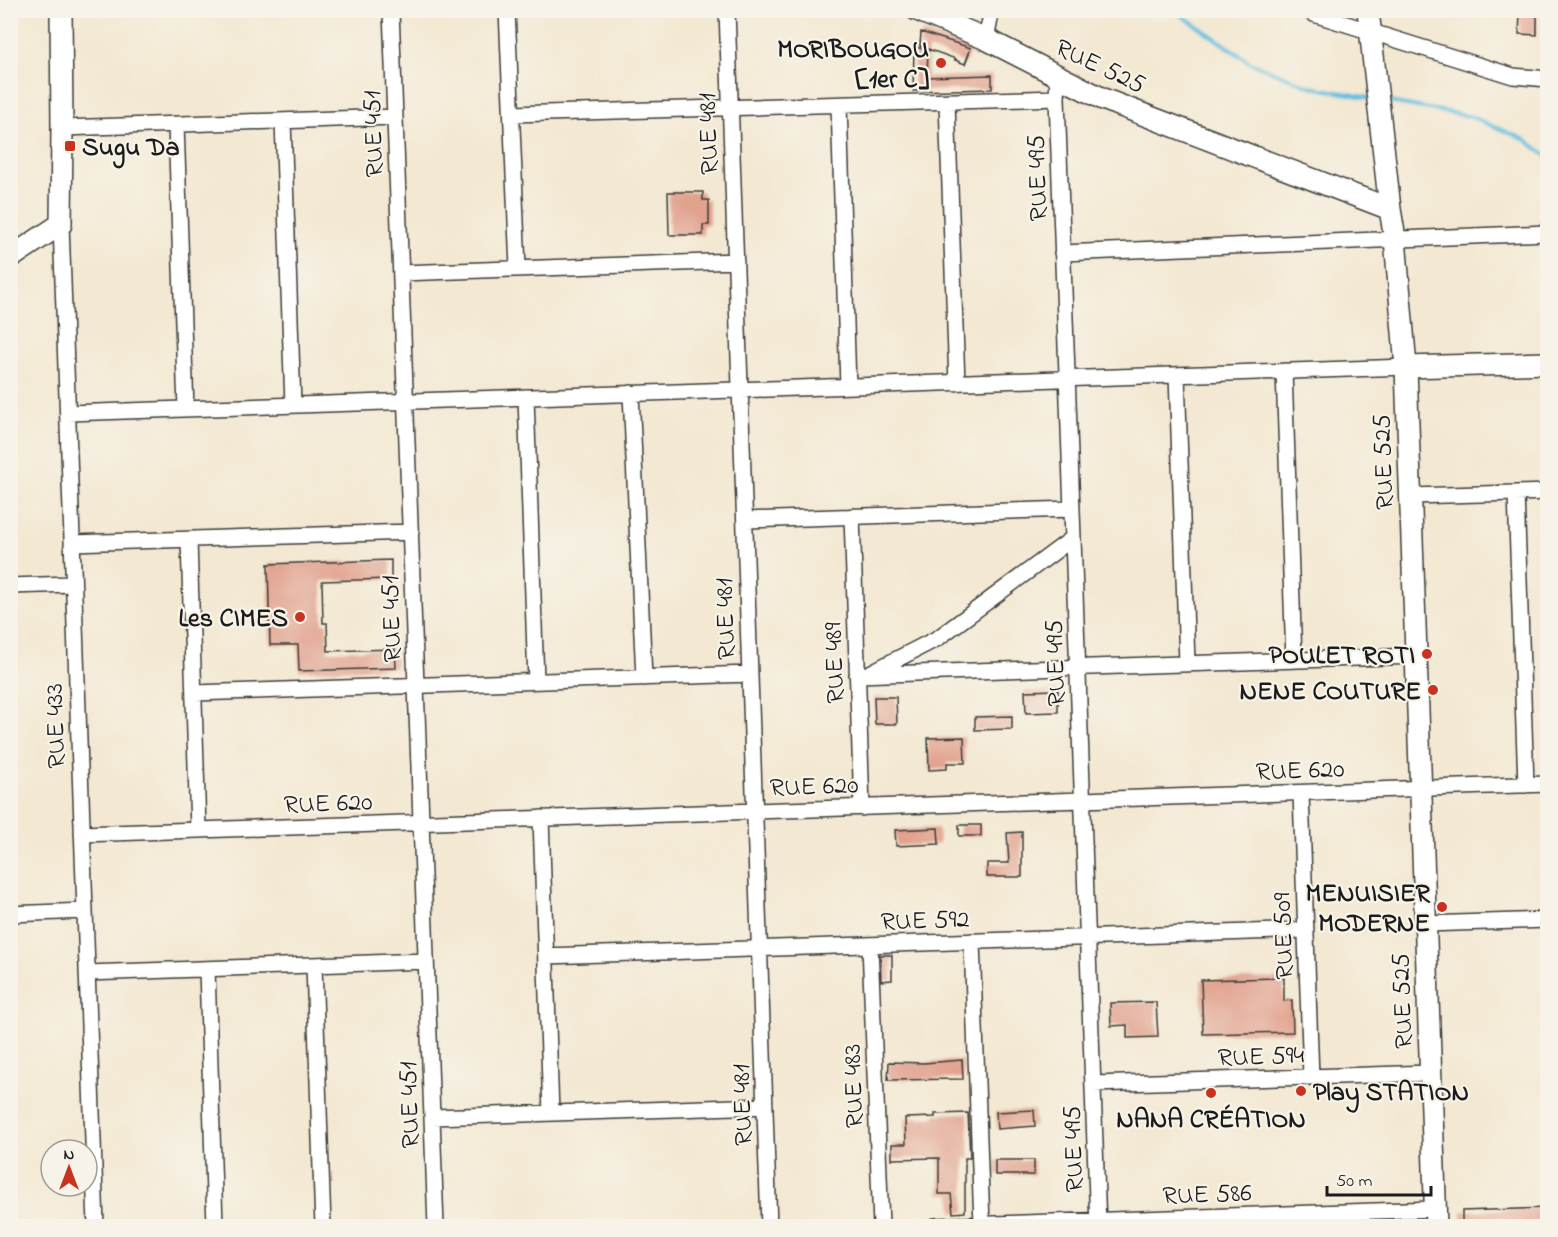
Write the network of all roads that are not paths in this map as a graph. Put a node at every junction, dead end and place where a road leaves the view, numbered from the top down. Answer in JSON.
{"nodes":[{"id":1,"x":61,"y":10,"type":"edge"},
{"id":2,"x":391,"y":10,"type":"edge"},
{"id":3,"x":507,"y":10,"type":"edge"},
{"id":4,"x":727,"y":10,"type":"edge"},
{"id":5,"x":992,"y":10,"type":"edge"},
{"id":6,"x":1307,"y":10,"type":"edge"},
{"id":7,"x":1368,"y":10,"type":"edge"},
{"id":8,"x":921,"y":11,"type":"edge"},
{"id":9,"x":1371,"y":32,"type":"junction"},
{"id":10,"x":986,"y":39,"type":"junction"},
{"id":11,"x":1058,"y":77,"type":"junction"},
{"id":12,"x":1548,"y":79,"type":"edge"},
{"id":13,"x":1057,"y":98,"type":"junction"},
{"id":14,"x":947,"y":102,"type":"junction"},
{"id":15,"x":838,"y":105,"type":"junction"},
{"id":16,"x":730,"y":108,"type":"junction"},
{"id":17,"x":512,"y":114,"type":"junction"},
{"id":18,"x":395,"y":117,"type":"junction"},
{"id":19,"x":283,"y":121,"type":"junction"},
{"id":20,"x":176,"y":125,"type":"junction"},
{"id":21,"x":62,"y":129,"type":"junction"},
{"id":22,"x":1390,"y":209,"type":"junction"},
{"id":23,"x":61,"y":224,"type":"junction"},
{"id":24,"x":1548,"y":233,"type":"edge"},
{"id":25,"x":1395,"y":239,"type":"junction"},
{"id":26,"x":1062,"y":253,"type":"junction"},
{"id":27,"x":10,"y":258,"type":"edge"},
{"id":28,"x":736,"y":261,"type":"junction"},
{"id":29,"x":518,"y":268,"type":"junction"},
{"id":30,"x":401,"y":273,"type":"junction"},
{"id":31,"x":1548,"y":363,"type":"edge"},
{"id":32,"x":1406,"y":367,"type":"junction"},
{"id":33,"x":1284,"y":371,"type":"junction"},
{"id":34,"x":1177,"y":375,"type":"junction"},
{"id":35,"x":1067,"y":379,"type":"junction"},
{"id":36,"x":957,"y":382,"type":"junction"},
{"id":37,"x":848,"y":386,"type":"junction"},
{"id":38,"x":740,"y":390,"type":"junction"},
{"id":39,"x":631,"y":393,"type":"junction"},
{"id":40,"x":526,"y":397,"type":"junction"},
{"id":41,"x":406,"y":401,"type":"junction"},
{"id":42,"x":293,"y":405,"type":"junction"},
{"id":43,"x":186,"y":409,"type":"junction"},
{"id":44,"x":68,"y":413,"type":"junction"},
{"id":45,"x":1548,"y":492,"type":"edge"},
{"id":46,"x":1516,"y":493,"type":"junction"},
{"id":47,"x":1411,"y":496,"type":"junction"},
{"id":48,"x":1072,"y":509,"type":"junction"},
{"id":49,"x":852,"y":516,"type":"junction"},
{"id":50,"x":745,"y":520,"type":"junction"},
{"id":51,"x":411,"y":532,"type":"junction"},
{"id":52,"x":1073,"y":538,"type":"junction"},
{"id":53,"x":189,"y":540,"type":"junction"},
{"id":54,"x":72,"y":543,"type":"junction"},
{"id":55,"x":74,"y":584,"type":"junction"},
{"id":56,"x":10,"y":586,"type":"edge"},
{"id":57,"x":1416,"y":656,"type":"junction"},
{"id":58,"x":1294,"y":660,"type":"junction"},
{"id":59,"x":1187,"y":663,"type":"junction"},
{"id":60,"x":1078,"y":667,"type":"junction"},
{"id":61,"x":750,"y":674,"type":"junction"},
{"id":62,"x":863,"y":675,"type":"junction"},
{"id":63,"x":644,"y":678,"type":"junction"},
{"id":64,"x":536,"y":681,"type":"junction"},
{"id":65,"x":416,"y":685,"type":"junction"},
{"id":66,"x":194,"y":693,"type":"junction"},
{"id":67,"x":1548,"y":784,"type":"edge"},
{"id":68,"x":1526,"y":785,"type":"junction"},
{"id":69,"x":1420,"y":789,"type":"junction"},
{"id":70,"x":1301,"y":793,"type":"junction"},
{"id":71,"x":1083,"y":800,"type":"junction"},
{"id":72,"x":862,"y":808,"type":"junction"},
{"id":73,"x":755,"y":811,"type":"junction"},
{"id":74,"x":541,"y":818,"type":"junction"},
{"id":75,"x":421,"y":823,"type":"junction"},
{"id":76,"x":198,"y":830,"type":"junction"},
{"id":77,"x":82,"y":834,"type":"junction"},
{"id":78,"x":85,"y":911,"type":"junction"},
{"id":79,"x":10,"y":914,"type":"edge"},
{"id":80,"x":1548,"y":920,"type":"edge"},
{"id":81,"x":1425,"y":924,"type":"junction"},
{"id":82,"x":1305,"y":930,"type":"junction"},
{"id":83,"x":1088,"y":937,"type":"junction"},
{"id":84,"x":972,"y":941,"type":"junction"},
{"id":85,"x":870,"y":945,"type":"junction"},
{"id":86,"x":759,"y":949,"type":"junction"},
{"id":87,"x":546,"y":956,"type":"junction"},
{"id":88,"x":426,"y":961,"type":"junction"},
{"id":89,"x":314,"y":965,"type":"junction"},
{"id":90,"x":207,"y":969,"type":"junction"},
{"id":91,"x":87,"y":973,"type":"junction"},
{"id":92,"x":1430,"y":1073,"type":"junction"},
{"id":93,"x":1311,"y":1077,"type":"junction"},
{"id":94,"x":1093,"y":1084,"type":"junction"},
{"id":95,"x":765,"y":1106,"type":"junction"},
{"id":96,"x":551,"y":1113,"type":"junction"},
{"id":97,"x":432,"y":1117,"type":"junction"},
{"id":98,"x":1435,"y":1218,"type":"edge"},
{"id":99,"x":1315,"y":1220,"type":"edge"},
{"id":100,"x":1207,"y":1222,"type":"edge"},
{"id":101,"x":1098,"y":1224,"type":"edge"},
{"id":102,"x":981,"y":1225,"type":"junction"},
{"id":103,"x":96,"y":1227,"type":"edge"},
{"id":104,"x":215,"y":1227,"type":"edge"},
{"id":105,"x":323,"y":1227,"type":"edge"},
{"id":106,"x":436,"y":1227,"type":"edge"},
{"id":107,"x":769,"y":1227,"type":"edge"},
{"id":108,"x":881,"y":1227,"type":"edge"},
{"id":109,"x":935,"y":1227,"type":"edge"}],
"edges":[{"from":1,"to":21,"type":"main road"},
{"from":2,"to":18,"type":"street","name":"RUE 451"},
{"from":3,"to":17,"type":"street"},
{"from":4,"to":16,"type":"street","name":"RUE 481"},
{"from":5,"to":10,"type":"street"},
{"from":6,"to":9,"type":"street"},
{"from":7,"to":9,"type":"main road"},
{"from":8,"to":10,"type":"main road","name":"RUE 525"},
{"from":9,"to":12,"type":"street"},
{"from":9,"to":22,"type":"main road"},
{"from":10,"to":11,"type":"main road","name":"RUE 525"},
{"from":11,"to":13,"type":"street","name":"RUE 495"},
{"from":11,"to":22,"type":"main road","name":"RUE 525"},
{"from":13,"to":14,"type":"street"},
{"from":13,"to":26,"type":"street","name":"RUE 495"},
{"from":14,"to":15,"type":"street"},
{"from":14,"to":36,"type":"street"},
{"from":15,"to":16,"type":"street"},
{"from":15,"to":37,"type":"street"},
{"from":16,"to":17,"type":"street"},
{"from":16,"to":28,"type":"street","name":"RUE 481"},
{"from":17,"to":29,"type":"street"},
{"from":18,"to":19,"type":"street"},
{"from":18,"to":30,"type":"street","name":"RUE 451"},
{"from":19,"to":20,"type":"street"},
{"from":19,"to":42,"type":"street"},
{"from":20,"to":21,"type":"street"},
{"from":20,"to":43,"type":"street"},
{"from":21,"to":23,"type":"main road"},
{"from":22,"to":25,"type":"main road","name":"RUE 525"},
{"from":23,"to":27,"type":"main road"},
{"from":23,"to":44,"type":"street","name":"RUE 433"},
{"from":24,"to":25,"type":"street"},
{"from":25,"to":26,"type":"street"},
{"from":25,"to":32,"type":"main road","name":"RUE 525"},
{"from":26,"to":35,"type":"street","name":"RUE 495"},
{"from":28,"to":29,"type":"street"},
{"from":28,"to":38,"type":"street","name":"RUE 481"},
{"from":29,"to":30,"type":"street"},
{"from":30,"to":41,"type":"street","name":"RUE 451"},
{"from":31,"to":32,"type":"main road"},
{"from":32,"to":33,"type":"street"},
{"from":32,"to":47,"type":"main road","name":"RUE 525"},
{"from":33,"to":34,"type":"street"},
{"from":33,"to":58,"type":"street"},
{"from":34,"to":35,"type":"street"},
{"from":34,"to":59,"type":"street"},
{"from":35,"to":36,"type":"street"},
{"from":35,"to":48,"type":"street","name":"RUE 495"},
{"from":36,"to":37,"type":"street"},
{"from":37,"to":38,"type":"street"},
{"from":38,"to":39,"type":"street"},
{"from":38,"to":50,"type":"street","name":"RUE 481"},
{"from":39,"to":40,"type":"street"},
{"from":39,"to":63,"type":"street"},
{"from":40,"to":41,"type":"street"},
{"from":40,"to":64,"type":"street"},
{"from":41,"to":42,"type":"street"},
{"from":41,"to":51,"type":"street","name":"RUE 451"},
{"from":42,"to":43,"type":"street"},
{"from":43,"to":44,"type":"street"},
{"from":44,"to":54,"type":"street","name":"RUE 433"},
{"from":45,"to":46,"type":"street"},
{"from":46,"to":47,"type":"street"},
{"from":46,"to":68,"type":"street"},
{"from":47,"to":57,"type":"main road","name":"RUE 525"},
{"from":48,"to":49,"type":"street"},
{"from":48,"to":52,"type":"street","name":"RUE 495"},
{"from":49,"to":50,"type":"street"},
{"from":49,"to":62,"type":"street","name":"RUE 489"},
{"from":50,"to":61,"type":"street","name":"RUE 481"},
{"from":51,"to":53,"type":"street"},
{"from":51,"to":65,"type":"street","name":"RUE 451"},
{"from":52,"to":60,"type":"street","name":"RUE 495"},
{"from":52,"to":62,"type":"street"},
{"from":53,"to":54,"type":"street"},
{"from":53,"to":66,"type":"street"},
{"from":54,"to":55,"type":"street","name":"RUE 433"},
{"from":55,"to":56,"type":"street"},
{"from":55,"to":77,"type":"street","name":"RUE 433"},
{"from":57,"to":58,"type":"street"},
{"from":57,"to":69,"type":"main road","name":"RUE 525"},
{"from":58,"to":59,"type":"street"},
{"from":59,"to":60,"type":"street"},
{"from":60,"to":62,"type":"street"},
{"from":60,"to":71,"type":"street","name":"RUE 495"},
{"from":61,"to":63,"type":"street"},
{"from":61,"to":73,"type":"street","name":"RUE 481"},
{"from":62,"to":72,"type":"street","name":"RUE 489"},
{"from":63,"to":64,"type":"street"},
{"from":64,"to":65,"type":"street"},
{"from":65,"to":66,"type":"street"},
{"from":65,"to":75,"type":"street","name":"RUE 451"},
{"from":66,"to":76,"type":"street"},
{"from":67,"to":68,"type":"street","name":"RUE 620"},
{"from":68,"to":69,"type":"street","name":"RUE 620"},
{"from":69,"to":70,"type":"street","name":"RUE 620"},
{"from":69,"to":81,"type":"main road","name":"RUE 525"},
{"from":70,"to":71,"type":"street","name":"RUE 620"},
{"from":70,"to":82,"type":"street","name":"RUE 509"},
{"from":71,"to":72,"type":"street","name":"RUE 620"},
{"from":71,"to":83,"type":"street","name":"RUE 495"},
{"from":72,"to":73,"type":"street","name":"RUE 620"},
{"from":73,"to":74,"type":"street","name":"RUE 620"},
{"from":73,"to":86,"type":"street","name":"RUE 481"},
{"from":74,"to":75,"type":"street","name":"RUE 620"},
{"from":74,"to":87,"type":"street"},
{"from":75,"to":76,"type":"street","name":"RUE 620"},
{"from":75,"to":88,"type":"street","name":"RUE 451"},
{"from":76,"to":77,"type":"street","name":"RUE 620"},
{"from":77,"to":78,"type":"street","name":"RUE 433"},
{"from":78,"to":79,"type":"street"},
{"from":78,"to":91,"type":"street","name":"RUE 433"},
{"from":80,"to":81,"type":"street"},
{"from":81,"to":92,"type":"main road","name":"RUE 525"},
{"from":82,"to":83,"type":"street","name":"RUE 592"},
{"from":82,"to":93,"type":"street","name":"RUE 509"},
{"from":83,"to":84,"type":"street","name":"RUE 592"},
{"from":83,"to":94,"type":"street","name":"RUE 495"},
{"from":84,"to":85,"type":"street","name":"RUE 592"},
{"from":84,"to":102,"type":"street"},
{"from":85,"to":86,"type":"street","name":"RUE 592"},
{"from":85,"to":108,"type":"street","name":"RUE 483"},
{"from":86,"to":87,"type":"street","name":"RUE 592"},
{"from":86,"to":95,"type":"street","name":"RUE 481"},
{"from":87,"to":96,"type":"street"},
{"from":88,"to":89,"type":"street"},
{"from":88,"to":97,"type":"street","name":"RUE 451"},
{"from":89,"to":90,"type":"street"},
{"from":89,"to":105,"type":"street"},
{"from":90,"to":91,"type":"street"},
{"from":90,"to":104,"type":"street"},
{"from":91,"to":103,"type":"street","name":"RUE 433"},
{"from":92,"to":93,"type":"street","name":"RUE 594"},
{"from":92,"to":98,"type":"main road","name":"RUE 525"},
{"from":93,"to":94,"type":"street","name":"RUE 594"},
{"from":94,"to":101,"type":"street","name":"RUE 495"},
{"from":95,"to":96,"type":"street"},
{"from":95,"to":107,"type":"street","name":"RUE 481"},
{"from":96,"to":97,"type":"street"},
{"from":97,"to":106,"type":"street","name":"RUE 451"},
{"from":98,"to":99,"type":"street","name":"RUE 586"},
{"from":99,"to":100,"type":"street","name":"RUE 586"},
{"from":100,"to":101,"type":"street","name":"RUE 586"},
{"from":101,"to":102,"type":"street","name":"RUE 586"},
{"from":102,"to":109,"type":"street","name":"RUE 586"}]}
